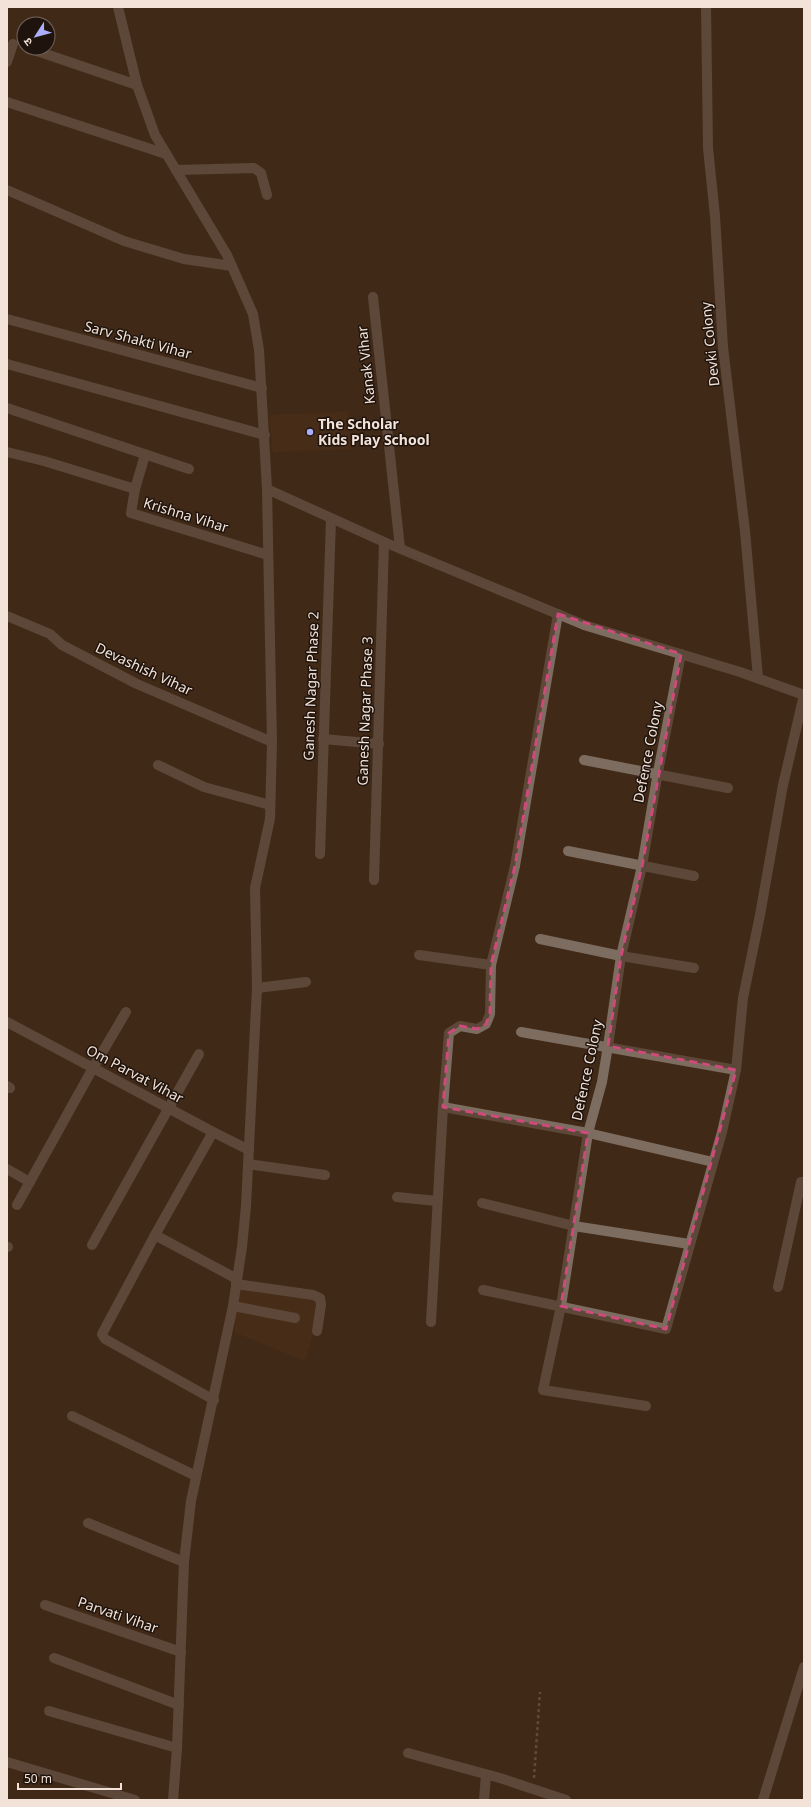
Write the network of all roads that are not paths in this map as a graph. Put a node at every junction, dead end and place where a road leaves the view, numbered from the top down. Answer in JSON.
{"nodes":[{"id":1,"x":118,"y":7,"type":"edge"},
{"id":2,"x":706,"y":7,"type":"edge"},
{"id":3,"x":10,"y":43,"type":"edge"},
{"id":4,"x":52,"y":56,"type":"edge"},
{"id":5,"x":7,"y":62,"type":"edge"},
{"id":6,"x":138,"y":85,"type":"junction"},
{"id":7,"x":7,"y":102,"type":"edge"},
{"id":8,"x":166,"y":154,"type":"junction"},
{"id":9,"x":176,"y":170,"type":"junction"},
{"id":10,"x":7,"y":190,"type":"edge"},
{"id":11,"x":267,"y":195,"type":"dead end"},
{"id":12,"x":232,"y":266,"type":"junction"},
{"id":13,"x":373,"y":298,"type":"dead end"},
{"id":14,"x":7,"y":319,"type":"edge"},
{"id":15,"x":7,"y":364,"type":"edge"},
{"id":16,"x":262,"y":388,"type":"junction"},
{"id":17,"x":7,"y":408,"type":"edge"},
{"id":18,"x":264,"y":434,"type":"junction"},
{"id":19,"x":7,"y":452,"type":"edge"},
{"id":20,"x":145,"y":455,"type":"junction"},
{"id":21,"x":189,"y":469,"type":"dead end"},
{"id":22,"x":135,"y":489,"type":"junction"},
{"id":23,"x":267,"y":489,"type":"junction"},
{"id":24,"x":331,"y":519,"type":"junction"},
{"id":25,"x":384,"y":542,"type":"junction"},
{"id":26,"x":400,"y":548,"type":"junction"},
{"id":27,"x":268,"y":554,"type":"junction"},
{"id":28,"x":558,"y":614,"type":"junction"},
{"id":29,"x":7,"y":616,"type":"edge"},
{"id":30,"x":681,"y":654,"type":"junction"},
{"id":31,"x":758,"y":678,"type":"junction"},
{"id":32,"x":804,"y":695,"type":"edge"},
{"id":33,"x":324,"y":738,"type":"junction"},
{"id":34,"x":272,"y":742,"type":"junction"},
{"id":35,"x":379,"y":744,"type":"junction"},
{"id":36,"x":584,"y":760,"type":"dead end"},
{"id":37,"x":158,"y":765,"type":"dead end"},
{"id":38,"x":657,"y":775,"type":"junction"},
{"id":39,"x":728,"y":788,"type":"dead end"},
{"id":40,"x":270,"y":805,"type":"junction"},
{"id":41,"x":568,"y":851,"type":"dead end"},
{"id":42,"x":320,"y":854,"type":"dead end"},
{"id":43,"x":642,"y":866,"type":"junction"},
{"id":44,"x":694,"y":876,"type":"dead end"},
{"id":45,"x":374,"y":880,"type":"dead end"},
{"id":46,"x":540,"y":939,"type":"dead end"},
{"id":47,"x":419,"y":955,"type":"dead end"},
{"id":48,"x":621,"y":956,"type":"junction"},
{"id":49,"x":491,"y":965,"type":"junction"},
{"id":50,"x":694,"y":968,"type":"dead end"},
{"id":51,"x":306,"y":982,"type":"dead end"},
{"id":52,"x":256,"y":988,"type":"junction"},
{"id":53,"x":126,"y":1012,"type":"dead end"},
{"id":54,"x":7,"y":1022,"type":"edge"},
{"id":55,"x":521,"y":1032,"type":"dead end"},
{"id":56,"x":608,"y":1046,"type":"junction"},
{"id":57,"x":199,"y":1054,"type":"dead end"},
{"id":58,"x":93,"y":1068,"type":"junction"},
{"id":59,"x":736,"y":1070,"type":"junction"},
{"id":60,"x":443,"y":1107,"type":"junction"},
{"id":61,"x":170,"y":1108,"type":"junction"},
{"id":62,"x":213,"y":1132,"type":"junction"},
{"id":63,"x":588,"y":1133,"type":"junction"},
{"id":64,"x":249,"y":1150,"type":"junction"},
{"id":65,"x":713,"y":1162,"type":"junction"},
{"id":66,"x":248,"y":1164,"type":"junction"},
{"id":67,"x":7,"y":1169,"type":"edge"},
{"id":68,"x":325,"y":1175,"type":"dead end"},
{"id":69,"x":30,"y":1182,"type":"junction"},
{"id":70,"x":804,"y":1182,"type":"edge"},
{"id":71,"x":397,"y":1197,"type":"dead end"},
{"id":72,"x":437,"y":1201,"type":"junction"},
{"id":73,"x":482,"y":1203,"type":"dead end"},
{"id":74,"x":17,"y":1205,"type":"dead end"},
{"id":75,"x":574,"y":1226,"type":"junction"},
{"id":76,"x":155,"y":1235,"type":"junction"},
{"id":77,"x":92,"y":1244,"type":"dead end"},
{"id":78,"x":689,"y":1244,"type":"junction"},
{"id":79,"x":236,"y":1282,"type":"junction"},
{"id":80,"x":778,"y":1288,"type":"dead end"},
{"id":81,"x":483,"y":1290,"type":"dead end"},
{"id":82,"x":234,"y":1306,"type":"junction"},
{"id":83,"x":561,"y":1306,"type":"junction"},
{"id":84,"x":294,"y":1318,"type":"dead end"},
{"id":85,"x":431,"y":1322,"type":"dead end"},
{"id":86,"x":317,"y":1331,"type":"dead end"},
{"id":87,"x":214,"y":1400,"type":"junction"},
{"id":88,"x":646,"y":1406,"type":"dead end"},
{"id":89,"x":72,"y":1416,"type":"dead end"},
{"id":90,"x":196,"y":1476,"type":"junction"},
{"id":91,"x":88,"y":1523,"type":"dead end"},
{"id":92,"x":184,"y":1562,"type":"junction"},
{"id":93,"x":45,"y":1605,"type":"dead end"},
{"id":94,"x":182,"y":1652,"type":"junction"},
{"id":95,"x":54,"y":1658,"type":"dead end"},
{"id":96,"x":804,"y":1667,"type":"edge"},
{"id":97,"x":179,"y":1705,"type":"junction"},
{"id":98,"x":48,"y":1711,"type":"dead end"},
{"id":99,"x":177,"y":1748,"type":"junction"},
{"id":100,"x":408,"y":1753,"type":"dead end"},
{"id":101,"x":7,"y":1762,"type":"edge"},
{"id":102,"x":486,"y":1775,"type":"junction"},
{"id":103,"x":135,"y":1800,"type":"edge"},
{"id":104,"x":173,"y":1800,"type":"edge"},
{"id":105,"x":484,"y":1800,"type":"edge"},
{"id":106,"x":566,"y":1800,"type":"edge"},
{"id":107,"x":763,"y":1800,"type":"edge"}],
"edges":[{"from":1,"to":6,"type":"street"},
{"from":2,"to":31,"type":"street","name":"Devki Colony"},
{"from":3,"to":5,"type":"street"},
{"from":4,"to":6,"type":"street"},
{"from":6,"to":8,"type":"street"},
{"from":7,"to":8,"type":"street"},
{"from":8,"to":9,"type":"street"},
{"from":9,"to":11,"type":"street"},
{"from":9,"to":12,"type":"street"},
{"from":10,"to":12,"type":"street"},
{"from":12,"to":16,"type":"street"},
{"from":13,"to":26,"type":"street","name":"Kanak Vihar"},
{"from":14,"to":16,"type":"street","name":"Sarv Shakti Vihar"},
{"from":15,"to":18,"type":"street"},
{"from":16,"to":18,"type":"street"},
{"from":17,"to":20,"type":"street"},
{"from":18,"to":23,"type":"street"},
{"from":19,"to":22,"type":"street","name":"Krishna Vihar"},
{"from":20,"to":21,"type":"street"},
{"from":20,"to":22,"type":"street"},
{"from":22,"to":27,"type":"street","name":"Krishna Vihar"},
{"from":23,"to":24,"type":"street"},
{"from":23,"to":27,"type":"street"},
{"from":24,"to":25,"type":"street"},
{"from":24,"to":33,"type":"street","name":"Ganesh Nagar Phase 2"},
{"from":25,"to":26,"type":"street"},
{"from":25,"to":35,"type":"street","name":"Ganesh Nagar Phase 3"},
{"from":26,"to":28,"type":"street"},
{"from":27,"to":34,"type":"street"},
{"from":28,"to":30,"type":"street"},
{"from":28,"to":49,"type":"street"},
{"from":29,"to":34,"type":"street","name":"Devashish Vihar"},
{"from":30,"to":31,"type":"street"},
{"from":30,"to":38,"type":"street","name":"Defence Colony"},
{"from":31,"to":32,"type":"street"},
{"from":32,"to":59,"type":"street"},
{"from":33,"to":35,"type":"street"},
{"from":33,"to":42,"type":"street","name":"Ganesh Nagar Phase 2"},
{"from":34,"to":40,"type":"street"},
{"from":35,"to":45,"type":"street","name":"Ganesh Nagar Phase 3"},
{"from":36,"to":38,"type":"street"},
{"from":37,"to":40,"type":"street"},
{"from":38,"to":39,"type":"street"},
{"from":38,"to":43,"type":"street","name":"Defence Colony"},
{"from":40,"to":52,"type":"street"},
{"from":41,"to":43,"type":"street"},
{"from":43,"to":44,"type":"street"},
{"from":43,"to":48,"type":"street","name":"Defence Colony"},
{"from":46,"to":48,"type":"street"},
{"from":47,"to":49,"type":"street"},
{"from":48,"to":50,"type":"street"},
{"from":48,"to":56,"type":"street","name":"Defence Colony"},
{"from":49,"to":60,"type":"street"},
{"from":51,"to":52,"type":"street"},
{"from":52,"to":64,"type":"street"},
{"from":53,"to":58,"type":"street"},
{"from":54,"to":58,"type":"street","name":"Om Parvat Vihar"},
{"from":55,"to":56,"type":"street"},
{"from":56,"to":59,"type":"street"},
{"from":56,"to":63,"type":"street","name":"Defence Colony"},
{"from":57,"to":61,"type":"street"},
{"from":58,"to":61,"type":"street","name":"Om Parvat Vihar"},
{"from":58,"to":69,"type":"street"},
{"from":59,"to":65,"type":"street"},
{"from":60,"to":63,"type":"street"},
{"from":60,"to":72,"type":"street"},
{"from":61,"to":62,"type":"street","name":"Om Parvat Vihar"},
{"from":61,"to":77,"type":"street"},
{"from":62,"to":64,"type":"street","name":"Om Parvat Vihar"},
{"from":62,"to":76,"type":"street"},
{"from":63,"to":65,"type":"street"},
{"from":63,"to":75,"type":"street","name":"Defence Colony"},
{"from":64,"to":66,"type":"street"},
{"from":65,"to":78,"type":"street"},
{"from":66,"to":68,"type":"street"},
{"from":66,"to":79,"type":"street"},
{"from":67,"to":69,"type":"street"},
{"from":69,"to":74,"type":"street"},
{"from":70,"to":80,"type":"street"},
{"from":71,"to":72,"type":"street"},
{"from":72,"to":85,"type":"street"},
{"from":73,"to":75,"type":"street"},
{"from":75,"to":78,"type":"street"},
{"from":75,"to":83,"type":"street","name":"Defence Colony"},
{"from":76,"to":79,"type":"street"},
{"from":76,"to":87,"type":"street"},
{"from":78,"to":83,"type":"street"},
{"from":79,"to":82,"type":"street"},
{"from":79,"to":86,"type":"street"},
{"from":81,"to":83,"type":"street"},
{"from":82,"to":84,"type":"street"},
{"from":82,"to":87,"type":"street"},
{"from":83,"to":88,"type":"street","name":"Defence Colony"},
{"from":87,"to":90,"type":"street"},
{"from":89,"to":90,"type":"street"},
{"from":90,"to":92,"type":"street"},
{"from":91,"to":92,"type":"street"},
{"from":92,"to":94,"type":"street"},
{"from":93,"to":94,"type":"street","name":"Parvati Vihar"},
{"from":94,"to":97,"type":"street"},
{"from":95,"to":97,"type":"street"},
{"from":96,"to":107,"type":"street"},
{"from":97,"to":99,"type":"street"},
{"from":98,"to":99,"type":"street"},
{"from":99,"to":104,"type":"street"},
{"from":100,"to":102,"type":"street"},
{"from":101,"to":103,"type":"street"},
{"from":102,"to":105,"type":"street"},
{"from":102,"to":106,"type":"street"}]}
